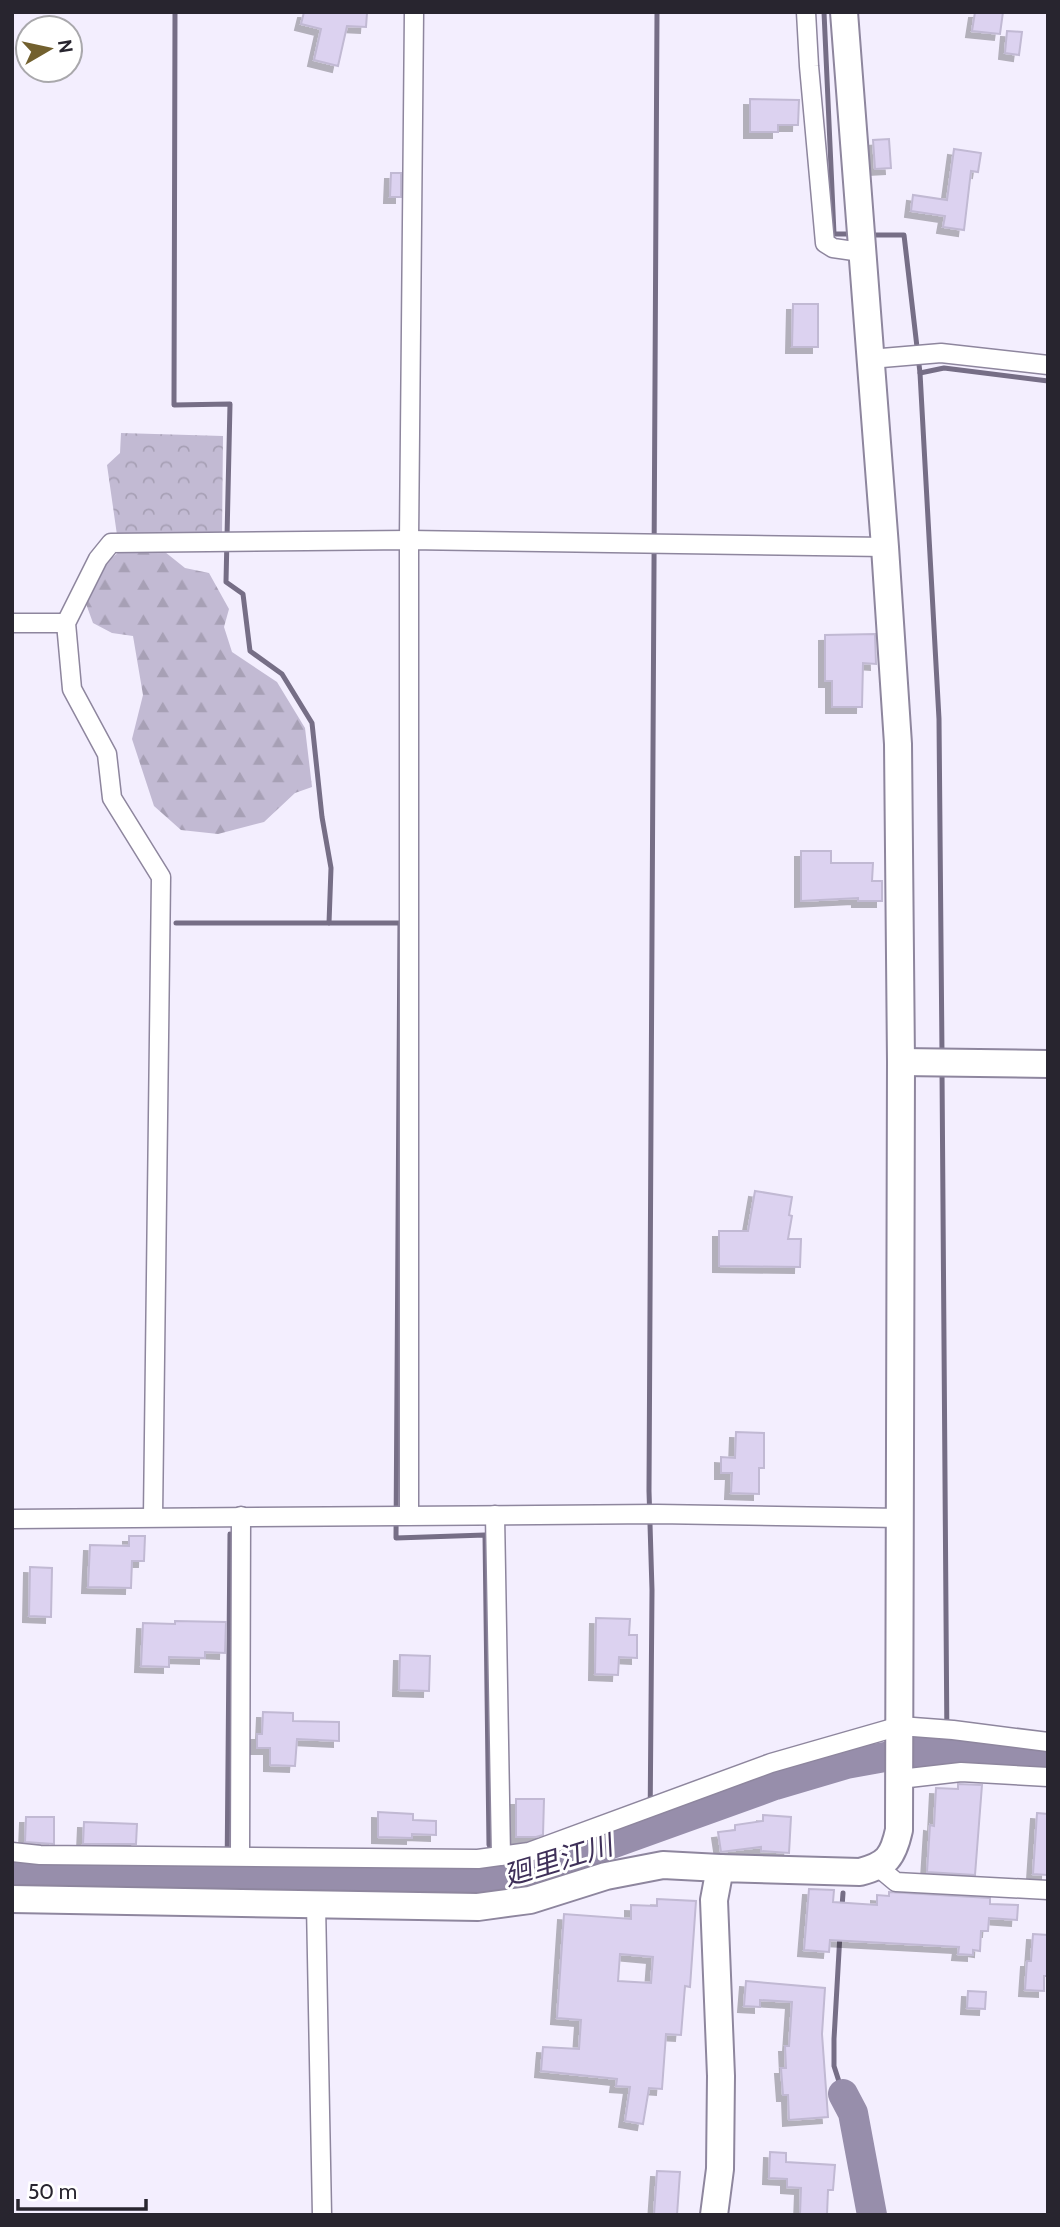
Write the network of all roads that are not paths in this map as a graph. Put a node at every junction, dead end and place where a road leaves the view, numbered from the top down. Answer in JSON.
{"nodes":[{"id":1,"x":414,"y":12,"type":"edge"},
{"id":2,"x":806,"y":12,"type":"edge"},
{"id":3,"x":844,"y":12,"type":"edge"},
{"id":4,"x":860,"y":240,"type":"junction"},
{"id":5,"x":870,"y":359,"type":"junction"},
{"id":6,"x":1048,"y":365,"type":"edge"},
{"id":7,"x":409,"y":540,"type":"junction"},
{"id":8,"x":885,"y":547,"type":"junction"},
{"id":9,"x":12,"y":623,"type":"edge"},
{"id":10,"x":66,"y":624,"type":"junction"},
{"id":11,"x":901,"y":1062,"type":"junction"},
{"id":12,"x":1048,"y":1064,"type":"edge"},
{"id":13,"x":401,"y":1515,"type":"junction"},
{"id":14,"x":495,"y":1515,"type":"junction"},
{"id":15,"x":153,"y":1517,"type":"junction"},
{"id":16,"x":241,"y":1517,"type":"junction"},
{"id":17,"x":900,"y":1518,"type":"junction"},
{"id":18,"x":12,"y":1519,"type":"edge"},
{"id":19,"x":900,"y":1726,"type":"junction"},
{"id":20,"x":1048,"y":1742,"type":"edge"},
{"id":21,"x":1048,"y":1777,"type":"edge"},
{"id":22,"x":900,"y":1779,"type":"junction"},
{"id":23,"x":12,"y":1852,"type":"edge"},
{"id":24,"x":232,"y":1855,"type":"junction"},
{"id":25,"x":501,"y":1856,"type":"junction"},
{"id":26,"x":878,"y":1867,"type":"junction"},
{"id":27,"x":720,"y":1868,"type":"junction"},
{"id":28,"x":1048,"y":1890,"type":"edge"},
{"id":29,"x":12,"y":1899,"type":"edge"},
{"id":30,"x":316,"y":1904,"type":"junction"},
{"id":31,"x":322,"y":2215,"type":"edge"},
{"id":32,"x":714,"y":2215,"type":"edge"}],
"edges":[{"from":1,"to":7,"type":"street"},
{"from":2,"to":4,"type":"street"},
{"from":3,"to":4,"type":"street"},
{"from":4,"to":5,"type":"street"},
{"from":5,"to":6,"type":"street"},
{"from":5,"to":8,"type":"street"},
{"from":7,"to":8,"type":"street"},
{"from":7,"to":10,"type":"street"},
{"from":7,"to":13,"type":"street"},
{"from":8,"to":11,"type":"street"},
{"from":9,"to":10,"type":"street"},
{"from":10,"to":15,"type":"street"},
{"from":11,"to":12,"type":"street"},
{"from":11,"to":17,"type":"street"},
{"from":13,"to":14,"type":"street"},
{"from":13,"to":16,"type":"street"},
{"from":14,"to":17,"type":"street"},
{"from":14,"to":25,"type":"street"},
{"from":15,"to":16,"type":"street"},
{"from":15,"to":18,"type":"street"},
{"from":16,"to":24,"type":"street"},
{"from":17,"to":19,"type":"street"},
{"from":19,"to":20,"type":"street"},
{"from":19,"to":22,"type":"street"},
{"from":19,"to":25,"type":"street"},
{"from":21,"to":22,"type":"street"},
{"from":22,"to":26,"type":"street"},
{"from":23,"to":24,"type":"street"},
{"from":24,"to":25,"type":"street"},
{"from":26,"to":27,"type":"street"},
{"from":26,"to":28,"type":"street"},
{"from":27,"to":30,"type":"street"},
{"from":27,"to":32,"type":"street"},
{"from":29,"to":30,"type":"street"},
{"from":30,"to":31,"type":"street"}]}
